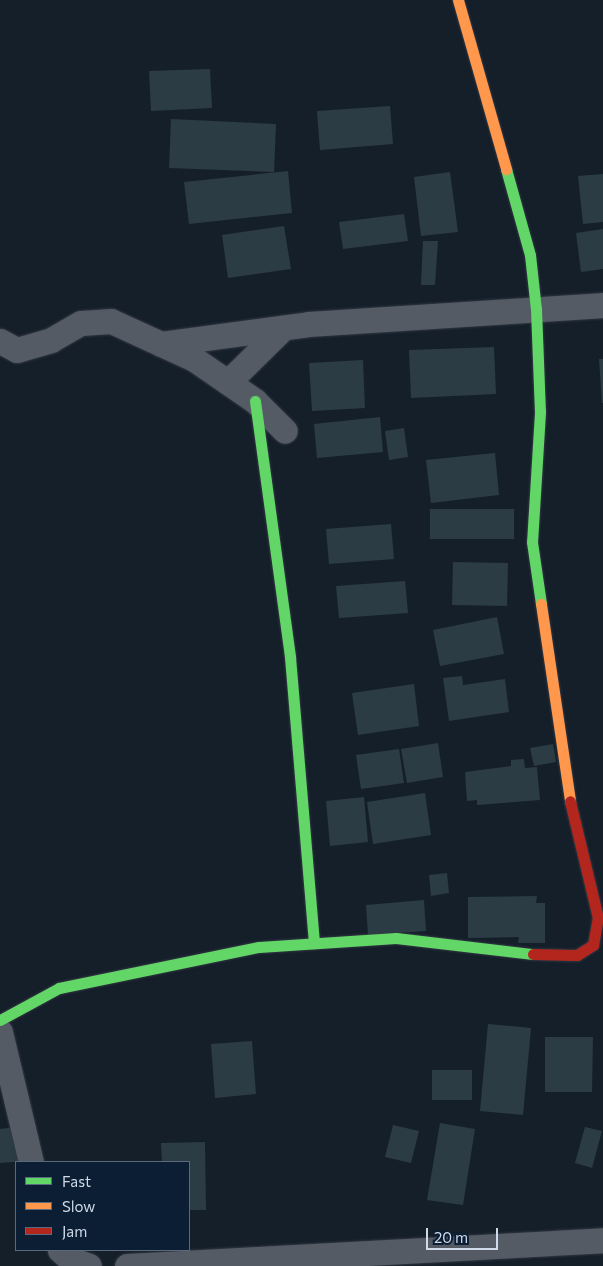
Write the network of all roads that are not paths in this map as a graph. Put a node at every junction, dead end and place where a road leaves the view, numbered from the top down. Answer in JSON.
{"nodes":[{"id":1,"x":458,"y":0,"type":"edge"},
{"id":2,"x":603,"y":305,"type":"edge"},
{"id":3,"x":536,"y":309,"type":"junction"},
{"id":4,"x":283,"y":328,"type":"junction"},
{"id":5,"x":0,"y":341,"type":"edge"},
{"id":6,"x":161,"y":344,"type":"junction"},
{"id":7,"x":228,"y":382,"type":"junction"},
{"id":8,"x":255,"y":401,"type":"junction"},
{"id":9,"x":285,"y":431,"type":"dead end"},
{"id":10,"x":314,"y":943,"type":"junction"},
{"id":11,"x":598,"y":945,"type":"edge"},
{"id":12,"x":0,"y":1020,"type":"edge"},
{"id":13,"x":0,"y":1032,"type":"edge"},
{"id":14,"x":31,"y":1161,"type":"edge"},
{"id":15,"x":603,"y":1240,"type":"edge"},
{"id":16,"x":127,"y":1266,"type":"edge"}],
"edges":[{"from":1,"to":3,"type":"street"},
{"from":2,"to":3,"type":"street"},
{"from":3,"to":4,"type":"street"},
{"from":3,"to":11,"type":"street"},
{"from":4,"to":6,"type":"street"},
{"from":4,"to":7,"type":"street"},
{"from":5,"to":6,"type":"street"},
{"from":6,"to":7,"type":"street"},
{"from":7,"to":8,"type":"street"},
{"from":8,"to":9,"type":"street"},
{"from":8,"to":10,"type":"street"},
{"from":10,"to":11,"type":"street"},
{"from":10,"to":12,"type":"street"},
{"from":13,"to":14,"type":"street"},
{"from":15,"to":16,"type":"street"}]}
